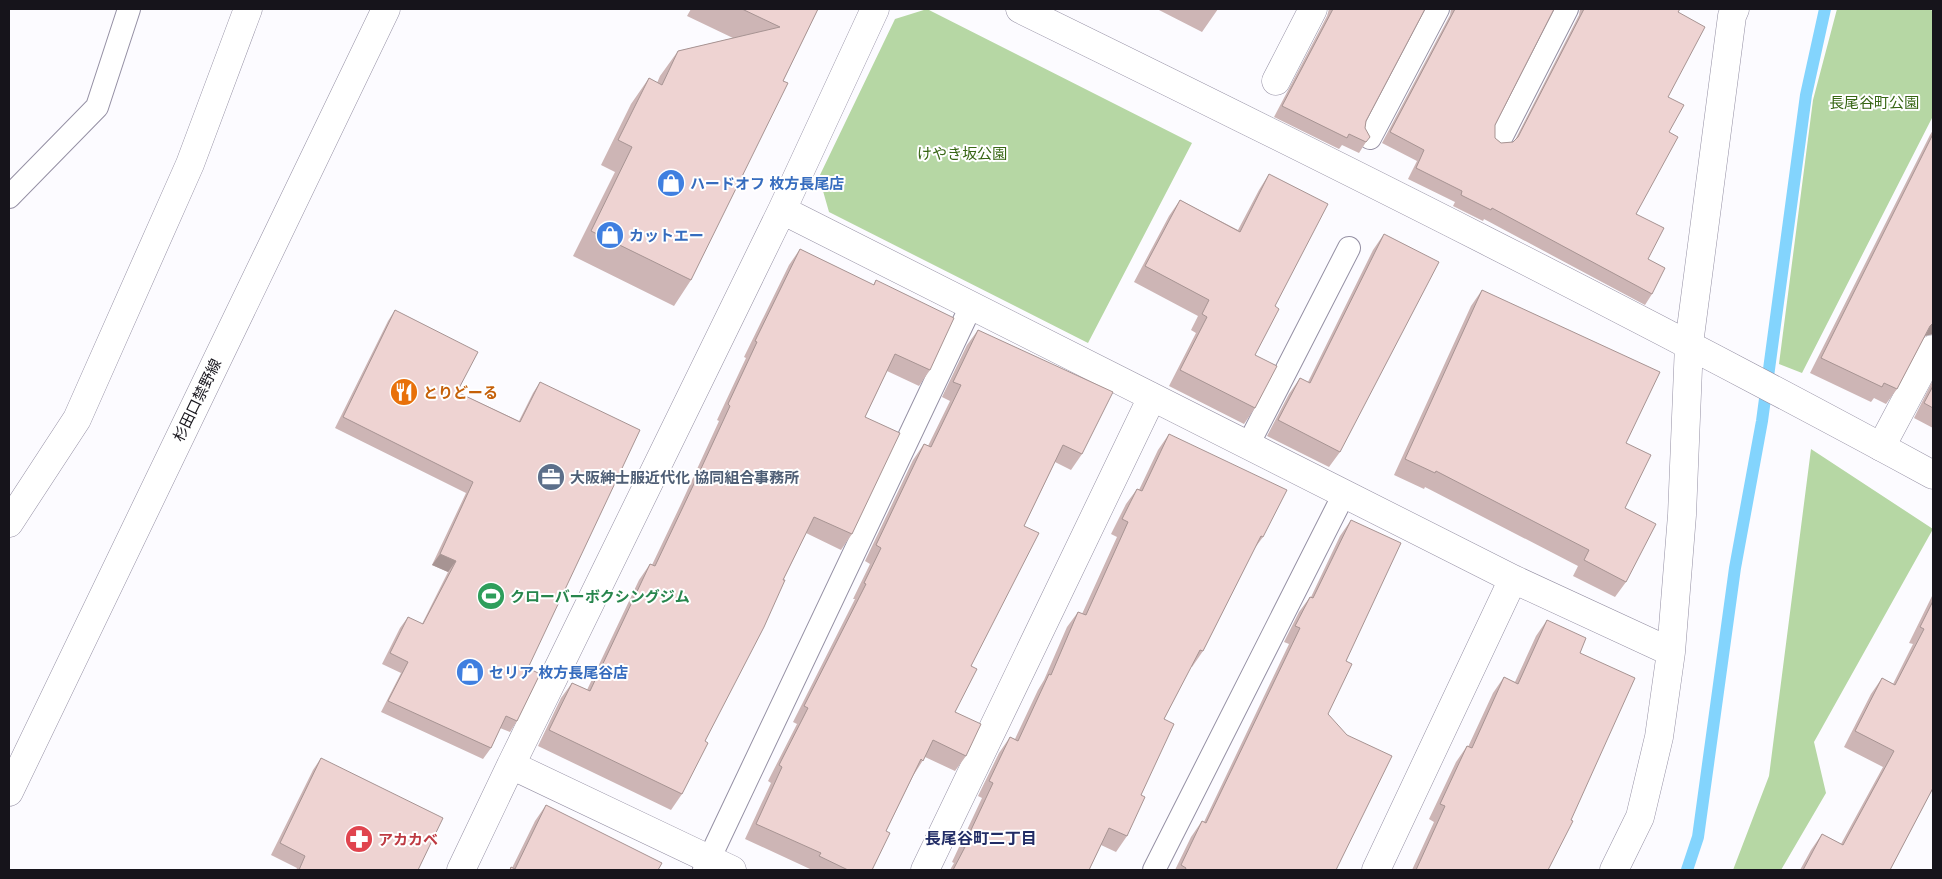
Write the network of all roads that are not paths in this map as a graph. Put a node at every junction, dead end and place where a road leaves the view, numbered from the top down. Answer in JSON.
{"nodes":[{"id":1,"x":129,"y":9,"type":"edge"},
{"id":2,"x":248,"y":9,"type":"edge"},
{"id":3,"x":386,"y":9,"type":"edge"},
{"id":4,"x":875,"y":9,"type":"edge"},
{"id":5,"x":1020,"y":9,"type":"edge"},
{"id":6,"x":1313,"y":9,"type":"edge"},
{"id":7,"x":1438,"y":9,"type":"edge"},
{"id":8,"x":1567,"y":9,"type":"edge"},
{"id":9,"x":1728,"y":11,"type":"edge"},
{"id":10,"x":1276,"y":81,"type":"dead end"},
{"id":11,"x":1370,"y":138,"type":"edge"},
{"id":12,"x":1499,"y":142,"type":"edge"},
{"id":13,"x":9,"y":197,"type":"edge"},
{"id":14,"x":782,"y":210,"type":"junction"},
{"id":15,"x":1349,"y":248,"type":"dead end"},
{"id":16,"x":971,"y":306,"type":"junction"},
{"id":17,"x":1689,"y":344,"type":"junction"},
{"id":18,"x":1933,"y":349,"type":"edge"},
{"id":19,"x":1152,"y":397,"type":"junction"},
{"id":20,"x":1248,"y":445,"type":"junction"},
{"id":21,"x":1881,"y":447,"type":"junction"},
{"id":22,"x":1933,"y":475,"type":"edge"},
{"id":23,"x":1344,"y":494,"type":"junction"},
{"id":24,"x":9,"y":523,"type":"edge"},
{"id":25,"x":1513,"y":579,"type":"junction"},
{"id":26,"x":1670,"y":652,"type":"junction"},
{"id":27,"x":511,"y":765,"type":"junction"},
{"id":28,"x":9,"y":792,"type":"edge"},
{"id":29,"x":715,"y":867,"type":"edge"},
{"id":30,"x":461,"y":870,"type":"edge"},
{"id":31,"x":925,"y":870,"type":"edge"},
{"id":32,"x":1154,"y":870,"type":"edge"},
{"id":33,"x":1376,"y":870,"type":"edge"},
{"id":34,"x":1614,"y":870,"type":"edge"}],
"edges":[{"from":1,"to":13,"type":"lane"},
{"from":2,"to":24,"type":"street"},
{"from":3,"to":28,"type":"street","name":"杉田口禁野線"},
{"from":4,"to":14,"type":"street"},
{"from":5,"to":17,"type":"street"},
{"from":6,"to":10,"type":"street"},
{"from":7,"to":11,"type":"lane"},
{"from":8,"to":12,"type":"lane"},
{"from":9,"to":17,"type":"street"},
{"from":14,"to":16,"type":"street"},
{"from":14,"to":27,"type":"street"},
{"from":15,"to":20,"type":"lane"},
{"from":16,"to":19,"type":"street"},
{"from":16,"to":29,"type":"lane"},
{"from":17,"to":21,"type":"street"},
{"from":17,"to":26,"type":"street"},
{"from":18,"to":21,"type":"street"},
{"from":19,"to":20,"type":"street"},
{"from":19,"to":31,"type":"street"},
{"from":20,"to":23,"type":"street"},
{"from":21,"to":22,"type":"street"},
{"from":23,"to":25,"type":"street"},
{"from":23,"to":32,"type":"lane"},
{"from":25,"to":26,"type":"street"},
{"from":25,"to":33,"type":"street"},
{"from":26,"to":34,"type":"street"},
{"from":27,"to":29,"type":"street"},
{"from":27,"to":30,"type":"street"}]}
